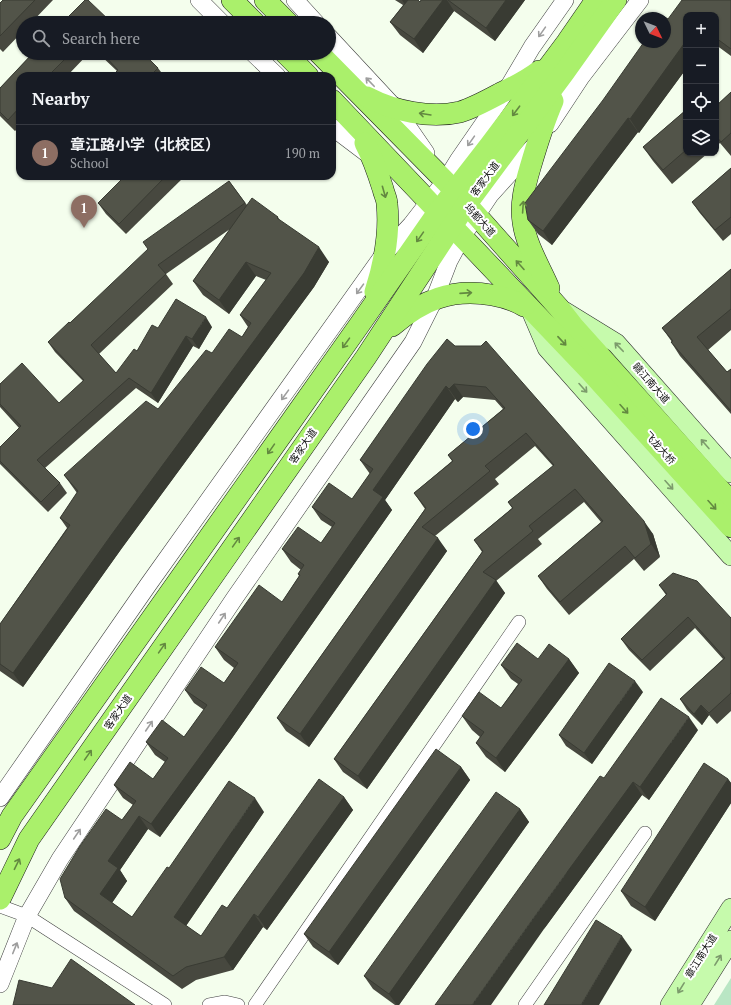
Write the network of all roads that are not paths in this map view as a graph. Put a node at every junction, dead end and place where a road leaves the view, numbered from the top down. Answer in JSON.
{"nodes":[{"id":1,"x":198,"y":0,"type":"edge"},
{"id":2,"x":232,"y":0,"type":"edge"},
{"id":3,"x":265,"y":0,"type":"edge"},
{"id":4,"x":295,"y":0,"type":"edge"},
{"id":5,"x":565,"y":0,"type":"edge"},
{"id":6,"x":596,"y":0,"type":"edge"},
{"id":7,"x":616,"y":0,"type":"edge"},
{"id":8,"x":640,"y":0,"type":"edge"},
{"id":9,"x":215,"y":16,"type":"edge"},
{"id":10,"x":248,"y":16,"type":"edge"},
{"id":11,"x":281,"y":16,"type":"edge"},
{"id":12,"x":310,"y":16,"type":"edge"},
{"id":13,"x":567,"y":42,"type":"junction"},
{"id":14,"x":336,"y":45,"type":"edge"},
{"id":15,"x":260,"y":60,"type":"edge"},
{"id":16,"x":292,"y":60,"type":"edge"},
{"id":17,"x":326,"y":60,"type":"edge"},
{"id":18,"x":273,"y":72,"type":"edge"},
{"id":19,"x":304,"y":72,"type":"edge"},
{"id":20,"x":564,"y":73,"type":"junction"},
{"id":21,"x":357,"y":91,"type":"junction"},
{"id":22,"x":506,"y":91,"type":"junction"},
{"id":23,"x":396,"y":108,"type":"junction"},
{"id":24,"x":336,"y":113,"type":"edge"},
{"id":25,"x":336,"y":113,"type":"edge"},
{"id":26,"x":537,"y":144,"type":"junction"},
{"id":27,"x":373,"y":159,"type":"junction"},
{"id":28,"x":458,"y":194,"type":"junction"},
{"id":29,"x":431,"y":206,"type":"junction"},
{"id":30,"x":457,"y":232,"type":"junction"},
{"id":31,"x":384,"y":254,"type":"junction"},
{"id":32,"x":434,"y":300,"type":"junction"},
{"id":33,"x":559,"y":308,"type":"junction"},
{"id":34,"x":531,"y":310,"type":"junction"},
{"id":35,"x":360,"y":324,"type":"junction"},
{"id":36,"x":366,"y":357,"type":"junction"},
{"id":37,"x":595,"y":364,"type":"junction"},
{"id":38,"x":731,"y":473,"type":"edge"},
{"id":39,"x":731,"y":502,"type":"edge"},
{"id":40,"x":731,"y":527,"type":"edge"},
{"id":41,"x":731,"y":556,"type":"edge"},
{"id":42,"x":519,"y":622,"type":"dead end"},
{"id":43,"x":0,"y":798,"type":"edge"},
{"id":44,"x":645,"y":833,"type":"dead end"},
{"id":45,"x":0,"y":839,"type":"edge"},
{"id":46,"x":0,"y":899,"type":"edge"},
{"id":47,"x":0,"y":906,"type":"edge"},
{"id":48,"x":731,"y":908,"type":"edge"},
{"id":49,"x":28,"y":916,"type":"junction"},
{"id":50,"x":731,"y":940,"type":"edge"},
{"id":51,"x":0,"y":984,"type":"edge"},
{"id":52,"x":165,"y":1005,"type":"edge"},
{"id":53,"x":208,"y":1005,"type":"edge"},
{"id":54,"x":238,"y":1005,"type":"edge"},
{"id":55,"x":255,"y":1005,"type":"edge"},
{"id":56,"x":525,"y":1005,"type":"edge"},
{"id":57,"x":670,"y":1005,"type":"edge"},
{"id":58,"x":690,"y":1005,"type":"edge"}],
"edges":[{"from":1,"to":9,"type":"street"},
{"from":2,"to":10,"type":"main road"},
{"from":3,"to":11,"type":"main road"},
{"from":4,"to":12,"type":"street"},
{"from":5,"to":22,"type":"street","one_way":true},
{"from":6,"to":13,"type":"main road","name":"客家大道"},
{"from":7,"to":20,"type":"main road","name":"客家大道"},
{"from":8,"to":26,"type":"street"},
{"from":13,"to":22,"type":"main road"},
{"from":13,"to":28,"type":"main road","name":"客家大道","one_way":true},
{"from":23,"to":14,"type":"street","one_way":true},
{"from":15,"to":18,"type":"street"},
{"from":16,"to":19,"type":"main road"},
{"from":17,"to":21,"type":"main road","name":"坞都大道"},
{"from":20,"to":26,"type":"main road"},
{"from":20,"to":28,"type":"main road","name":"客家大道"},
{"from":21,"to":23,"type":"main road"},
{"from":21,"to":28,"type":"main road","name":"坞都大道"},
{"from":22,"to":23,"type":"main road","one_way":true},
{"from":22,"to":28,"type":"street","one_way":true},
{"from":23,"to":28,"type":"street"},
{"from":24,"to":27,"type":"main road"},
{"from":25,"to":29,"type":"main road"},
{"from":26,"to":28,"type":"street"},
{"from":33,"to":26,"type":"main road","one_way":true},
{"from":27,"to":29,"type":"street"},
{"from":27,"to":31,"type":"main road","one_way":true},
{"from":28,"to":29,"type":"main road","name":"客家大道"},
{"from":28,"to":30,"type":"main road","name":"客家大道"},
{"from":33,"to":28,"type":"main road","name":"坞都大道","one_way":true},
{"from":29,"to":30,"type":"main road"},
{"from":29,"to":31,"type":"street"},
{"from":29,"to":35,"type":"main road","name":"客家大道","one_way":true},
{"from":30,"to":32,"type":"street"},
{"from":30,"to":34,"type":"main road"},
{"from":30,"to":36,"type":"main road","name":"客家大道"},
{"from":31,"to":35,"type":"main road"},
{"from":31,"to":43,"type":"street","one_way":true},
{"from":32,"to":34,"type":"main road","one_way":true},
{"from":32,"to":36,"type":"main road"},
{"from":49,"to":32,"type":"street","one_way":true},
{"from":33,"to":37,"type":"main road","name":"坞都大道"},
{"from":38,"to":33,"type":"main road","name":"赣江南大道","one_way":true},
{"from":34,"to":37,"type":"main road","one_way":true},
{"from":34,"to":41,"type":"main road","one_way":true},
{"from":35,"to":45,"type":"main road","name":"客家大道","one_way":true},
{"from":46,"to":36,"type":"main road","name":"客家大道","one_way":true},
{"from":37,"to":39,"type":"main road","name":"飞龙大桥"},
{"from":37,"to":40,"type":"main road","name":"飞龙大桥","one_way":true},
{"from":42,"to":55,"type":"street"},
{"from":44,"to":56,"type":"street"},
{"from":47,"to":49,"type":"street"},
{"from":48,"to":57,"type":"main road","name":"章江南大道","one_way":true},
{"from":51,"to":49,"type":"street","one_way":true},
{"from":49,"to":52,"type":"street"},
{"from":58,"to":50,"type":"main road","name":"章江南大道","one_way":true},
{"from":53,"to":54,"type":"street"}]}
